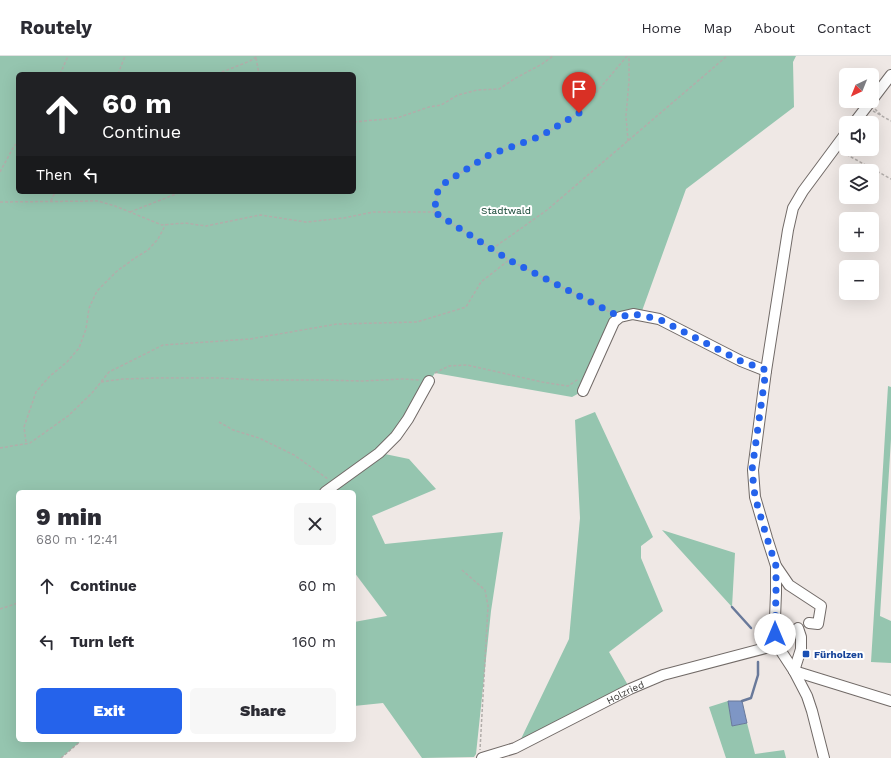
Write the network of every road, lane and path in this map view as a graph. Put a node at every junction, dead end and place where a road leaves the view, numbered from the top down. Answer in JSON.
{"nodes":[{"id":1,"x":68,"y":56,"type":"edge"},
{"id":2,"x":126,"y":56,"type":"edge"},
{"id":3,"x":553,"y":56,"type":"edge"},
{"id":4,"x":628,"y":56,"type":"edge"},
{"id":5,"x":727,"y":56,"type":"edge"},
{"id":6,"x":257,"y":57,"type":"edge"},
{"id":7,"x":61,"y":72,"type":"edge"},
{"id":8,"x":119,"y":72,"type":"edge"},
{"id":9,"x":221,"y":72,"type":"edge"},
{"id":10,"x":259,"y":72,"type":"edge"},
{"id":11,"x":891,"y":75,"type":"edge"},
{"id":12,"x":879,"y":91,"type":"edge"},
{"id":13,"x":866,"y":108,"type":"edge"},
{"id":14,"x":876,"y":108,"type":"edge"},
{"id":15,"x":860,"y":116,"type":"edge"},
{"id":16,"x":891,"y":121,"type":"edge"},
{"id":17,"x":356,"y":122,"type":"edge"},
{"id":18,"x":628,"y":141,"type":"junction"},
{"id":19,"x":839,"y":142,"type":"edge"},
{"id":20,"x":16,"y":144,"type":"edge"},
{"id":21,"x":834,"y":148,"type":"junction"},
{"id":22,"x":0,"y":172,"type":"edge"},
{"id":23,"x":891,"y":179,"type":"edge"},
{"id":24,"x":54,"y":194,"type":"edge"},
{"id":25,"x":175,"y":194,"type":"edge"},
{"id":26,"x":51,"y":201,"type":"junction"},
{"id":27,"x":0,"y":202,"type":"edge"},
{"id":28,"x":130,"y":212,"type":"junction"},
{"id":29,"x":434,"y":212,"type":"junction"},
{"id":30,"x":166,"y":224,"type":"junction"},
{"id":31,"x":492,"y":250,"type":"junction"},
{"id":32,"x":509,"y":260,"type":"junction"},
{"id":33,"x":620,"y":317,"type":"junction"},
{"id":34,"x":766,"y":370,"type":"junction"},
{"id":35,"x":581,"y":373,"type":"dead end"},
{"id":36,"x":429,"y":381,"type":"junction"},
{"id":37,"x":100,"y":382,"type":"junction"},
{"id":38,"x":583,"y":391,"type":"dead end"},
{"id":39,"x":219,"y":422,"type":"dead end"},
{"id":40,"x":27,"y":443,"type":"junction"},
{"id":41,"x":0,"y":448,"type":"edge"},
{"id":42,"x":336,"y":484,"type":"junction"},
{"id":43,"x":328,"y":490,"type":"edge"},
{"id":44,"x":776,"y":566,"type":"junction"},
{"id":45,"x":462,"y":570,"type":"dead end"},
{"id":46,"x":16,"y":604,"type":"edge"},
{"id":47,"x":0,"y":609,"type":"edge"},
{"id":48,"x":809,"y":623,"type":"dead end"},
{"id":49,"x":798,"y":628,"type":"dead end"},
{"id":50,"x":777,"y":645,"type":"junction"},
{"id":51,"x":794,"y":671,"type":"junction"},
{"id":52,"x":891,"y":701,"type":"edge"},
{"id":53,"x":80,"y":742,"type":"edge"},
{"id":54,"x":481,"y":754,"type":"edge"},
{"id":55,"x":61,"y":758,"type":"edge"},
{"id":56,"x":824,"y":758,"type":"edge"}],
"edges":[{"from":1,"to":7,"type":"path"},
{"from":2,"to":8,"type":"path"},
{"from":3,"to":17,"type":"path"},
{"from":4,"to":18,"type":"path"},
{"from":4,"to":29,"type":"path"},
{"from":5,"to":18,"type":"path"},
{"from":6,"to":9,"type":"path"},
{"from":6,"to":10,"type":"path"},
{"from":11,"to":12,"type":"street"},
{"from":13,"to":15,"type":"street"},
{"from":14,"to":16,"type":"path"},
{"from":18,"to":31,"type":"path"},
{"from":19,"to":21,"type":"street"},
{"from":20,"to":22,"type":"path"},
{"from":21,"to":23,"type":"path"},
{"from":21,"to":34,"type":"street"},
{"from":24,"to":26,"type":"path"},
{"from":25,"to":28,"type":"path"},
{"from":26,"to":27,"type":"path"},
{"from":26,"to":28,"type":"path"},
{"from":28,"to":30,"type":"path"},
{"from":29,"to":30,"type":"path"},
{"from":29,"to":31,"type":"path"},
{"from":30,"to":40,"type":"path"},
{"from":31,"to":32,"type":"path"},
{"from":32,"to":33,"type":"path"},
{"from":32,"to":37,"type":"path"},
{"from":33,"to":34,"type":"street"},
{"from":33,"to":38,"type":"street"},
{"from":34,"to":44,"type":"street"},
{"from":35,"to":36,"type":"path"},
{"from":36,"to":37,"type":"path"},
{"from":36,"to":42,"type":"street"},
{"from":37,"to":40,"type":"path"},
{"from":39,"to":42,"type":"path"},
{"from":40,"to":41,"type":"path"},
{"from":42,"to":43,"type":"street"},
{"from":44,"to":48,"type":"street"},
{"from":44,"to":50,"type":"street"},
{"from":45,"to":54,"type":"path"},
{"from":46,"to":47,"type":"path"},
{"from":49,"to":51,"type":"street"},
{"from":50,"to":51,"type":"street"},
{"from":50,"to":54,"type":"street","name":"Holzried"},
{"from":51,"to":52,"type":"street"},
{"from":51,"to":56,"type":"street"},
{"from":53,"to":55,"type":"path"}]}
